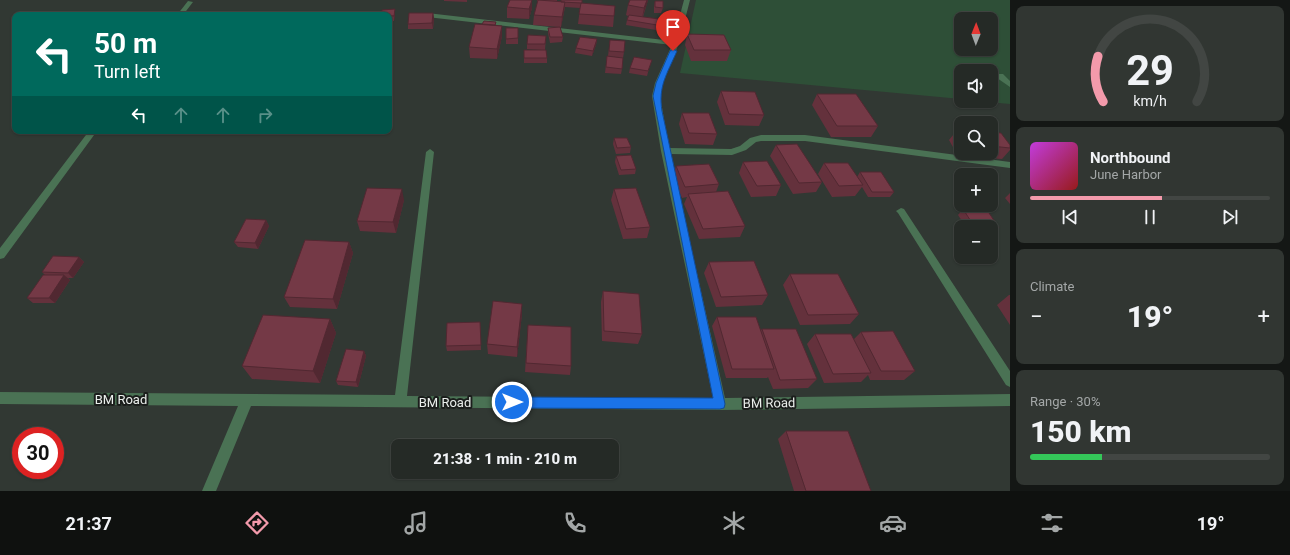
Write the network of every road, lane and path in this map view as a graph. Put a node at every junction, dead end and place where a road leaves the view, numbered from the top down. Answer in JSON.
{"nodes":[{"id":1,"x":688,"y":0,"type":"edge"},
{"id":2,"x":190,"y":2,"type":"dead end"},
{"id":3,"x":182,"y":12,"type":"edge"},
{"id":4,"x":427,"y":15,"type":"edge"},
{"id":5,"x":676,"y":43,"type":"junction"},
{"id":6,"x":1000,"y":76,"type":"dead end"},
{"id":7,"x":1010,"y":85,"type":"edge"},
{"id":8,"x":91,"y":134,"type":"edge"},
{"id":9,"x":665,"y":151,"type":"junction"},
{"id":10,"x":430,"y":152,"type":"dead end"},
{"id":11,"x":1010,"y":165,"type":"edge"},
{"id":12,"x":901,"y":211,"type":"dead end"},
{"id":13,"x":0,"y":255,"type":"edge"},
{"id":14,"x":1010,"y":381,"type":"edge"},
{"id":15,"x":0,"y":398,"type":"edge"},
{"id":16,"x":247,"y":400,"type":"junction"},
{"id":17,"x":1010,"y":400,"type":"edge"},
{"id":18,"x":400,"y":401,"type":"junction"},
{"id":19,"x":720,"y":404,"type":"junction"},
{"id":20,"x":209,"y":491,"type":"edge"}],
"edges":[{"from":1,"to":5,"type":"street"},
{"from":2,"to":3,"type":"street"},
{"from":4,"to":5,"type":"street"},
{"from":5,"to":9,"type":"street"},
{"from":6,"to":7,"type":"street"},
{"from":8,"to":13,"type":"street"},
{"from":9,"to":11,"type":"street"},
{"from":9,"to":19,"type":"street"},
{"from":10,"to":18,"type":"street"},
{"from":12,"to":14,"type":"street"},
{"from":15,"to":16,"type":"street","name":"BM Road"},
{"from":16,"to":18,"type":"street","name":"BM Road"},
{"from":16,"to":20,"type":"street"},
{"from":17,"to":19,"type":"street","name":"BM Road"},
{"from":18,"to":19,"type":"street","name":"BM Road"}]}
